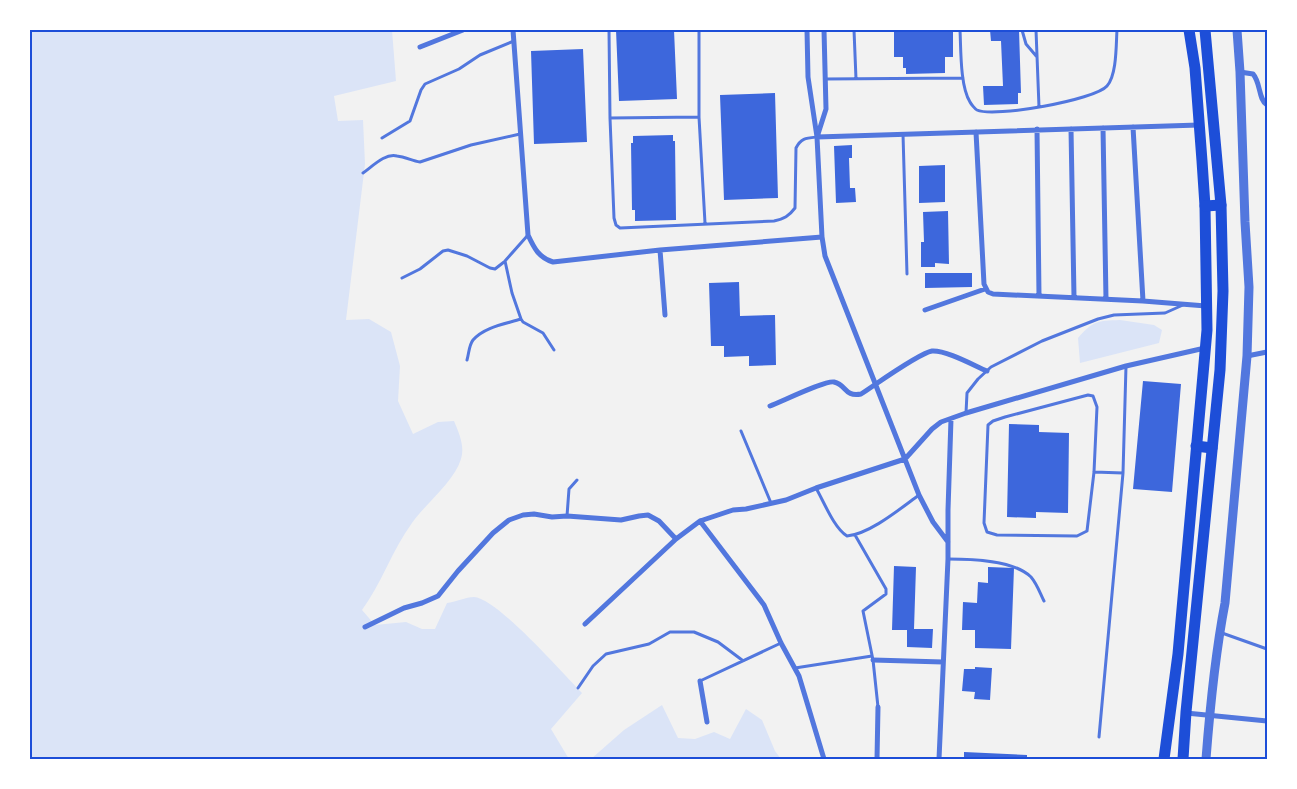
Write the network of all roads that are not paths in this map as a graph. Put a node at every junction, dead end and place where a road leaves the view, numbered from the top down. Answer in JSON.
{"nodes":[{"id":1,"x":463,"y":30,"type":"edge"},
{"id":2,"x":513,"y":30,"type":"edge"},
{"id":3,"x":609,"y":30,"type":"edge"},
{"id":4,"x":699,"y":30,"type":"edge"},
{"id":5,"x":807,"y":30,"type":"edge"},
{"id":6,"x":824,"y":30,"type":"edge"},
{"id":7,"x":854,"y":30,"type":"edge"},
{"id":8,"x":960,"y":30,"type":"edge"},
{"id":9,"x":1022,"y":30,"type":"edge"},
{"id":10,"x":1036,"y":30,"type":"edge"},
{"id":11,"x":1117,"y":30,"type":"edge"},
{"id":12,"x":1189,"y":30,"type":"edge"},
{"id":13,"x":1205,"y":30,"type":"edge"},
{"id":14,"x":1245,"y":30,"type":"edge"},
{"id":15,"x":1237,"y":34,"type":"edge"},
{"id":16,"x":514,"y":41,"type":"junction"},
{"id":17,"x":420,"y":47,"type":"dead end"},
{"id":18,"x":1037,"y":57,"type":"junction"},
{"id":19,"x":1240,"y":72,"type":"junction"},
{"id":20,"x":963,"y":78,"type":"junction"},
{"id":21,"x":825,"y":79,"type":"junction"},
{"id":22,"x":856,"y":79,"type":"junction"},
{"id":23,"x":1267,"y":105,"type":"edge"},
{"id":24,"x":1039,"y":107,"type":"junction"},
{"id":25,"x":699,"y":117,"type":"junction"},
{"id":26,"x":610,"y":118,"type":"junction"},
{"id":27,"x":1199,"y":125,"type":"junction"},
{"id":28,"x":1133,"y":127,"type":"junction"},
{"id":29,"x":1103,"y":128,"type":"junction"},
{"id":30,"x":1036,"y":129,"type":"junction"},
{"id":31,"x":1071,"y":129,"type":"junction"},
{"id":32,"x":976,"y":132,"type":"junction"},
{"id":33,"x":903,"y":133,"type":"junction"},
{"id":34,"x":520,"y":134,"type":"junction"},
{"id":35,"x":817,"y":137,"type":"junction"},
{"id":36,"x":382,"y":138,"type":"dead end"},
{"id":37,"x":363,"y":172,"type":"dead end"},
{"id":38,"x":1221,"y":205,"type":"junction"},
{"id":39,"x":1205,"y":206,"type":"junction"},
{"id":40,"x":705,"y":223,"type":"junction"},
{"id":41,"x":528,"y":235,"type":"junction"},
{"id":42,"x":822,"y":237,"type":"junction"},
{"id":43,"x":660,"y":250,"type":"junction"},
{"id":44,"x":505,"y":261,"type":"junction"},
{"id":45,"x":907,"y":274,"type":"dead end"},
{"id":46,"x":402,"y":278,"type":"dead end"},
{"id":47,"x":985,"y":289,"type":"junction"},
{"id":48,"x":1039,"y":296,"type":"junction"},
{"id":49,"x":1074,"y":297,"type":"junction"},
{"id":50,"x":1106,"y":299,"type":"junction"},
{"id":51,"x":1143,"y":301,"type":"junction"},
{"id":52,"x":1184,"y":304,"type":"junction"},
{"id":53,"x":1207,"y":306,"type":"junction"},
{"id":54,"x":925,"y":310,"type":"dead end"},
{"id":55,"x":665,"y":315,"type":"dead end"},
{"id":56,"x":521,"y":319,"type":"junction"},
{"id":57,"x":1205,"y":348,"type":"junction"},
{"id":58,"x":554,"y":350,"type":"dead end"},
{"id":59,"x":1267,"y":352,"type":"edge"},
{"id":60,"x":1247,"y":356,"type":"junction"},
{"id":61,"x":467,"y":360,"type":"dead end"},
{"id":62,"x":1126,"y":366,"type":"junction"},
{"id":63,"x":987,"y":371,"type":"junction"},
{"id":64,"x":770,"y":406,"type":"dead end"},
{"id":65,"x":966,"y":412,"type":"junction"},
{"id":66,"x":951,"y":418,"type":"junction"},
{"id":67,"x":741,"y":431,"type":"dead end"},
{"id":68,"x":1196,"y":446,"type":"junction"},
{"id":69,"x":1212,"y":448,"type":"junction"},
{"id":70,"x":905,"y":459,"type":"junction"},
{"id":71,"x":1094,"y":472,"type":"junction"},
{"id":72,"x":1123,"y":473,"type":"junction"},
{"id":73,"x":576,"y":480,"type":"dead end"},
{"id":74,"x":816,"y":488,"type":"junction"},
{"id":75,"x":919,"y":495,"type":"junction"},
{"id":76,"x":771,"y":504,"type":"junction"},
{"id":77,"x":567,"y":516,"type":"junction"},
{"id":78,"x":700,"y":521,"type":"junction"},
{"id":79,"x":855,"y":534,"type":"junction"},
{"id":80,"x":676,"y":539,"type":"junction"},
{"id":81,"x":948,"y":542,"type":"junction"},
{"id":82,"x":948,"y":559,"type":"junction"},
{"id":83,"x":1044,"y":601,"type":"dead end"},
{"id":84,"x":584,"y":624,"type":"dead end"},
{"id":85,"x":365,"y":626,"type":"dead end"},
{"id":86,"x":1220,"y":632,"type":"junction"},
{"id":87,"x":781,"y":642,"type":"junction"},
{"id":88,"x":1267,"y":649,"type":"edge"},
{"id":89,"x":872,"y":658,"type":"junction"},
{"id":90,"x":742,"y":660,"type":"junction"},
{"id":91,"x":943,"y":662,"type":"junction"},
{"id":92,"x":795,"y":669,"type":"junction"},
{"id":93,"x":700,"y":681,"type":"joint"},
{"id":94,"x":578,"y":688,"type":"dead end"},
{"id":95,"x":878,"y":707,"type":"joint"},
{"id":96,"x":1186,"y":712,"type":"junction"},
{"id":97,"x":1209,"y":715,"type":"junction"},
{"id":98,"x":1267,"y":721,"type":"edge"},
{"id":99,"x":707,"y":722,"type":"dead end"},
{"id":100,"x":1099,"y":737,"type":"dead end"},
{"id":101,"x":824,"y":759,"type":"edge"},
{"id":102,"x":877,"y":759,"type":"edge"},
{"id":103,"x":940,"y":759,"type":"edge"},
{"id":104,"x":1164,"y":759,"type":"edge"},
{"id":105,"x":1183,"y":759,"type":"edge"},
{"id":106,"x":1206,"y":759,"type":"edge"}],
"edges":[{"from":1,"to":17,"type":"street"},
{"from":2,"to":16,"type":"street"},
{"from":3,"to":26,"type":"lane"},
{"from":4,"to":25,"type":"lane"},
{"from":5,"to":35,"type":"street"},
{"from":6,"to":21,"type":"street"},
{"from":7,"to":22,"type":"lane"},
{"from":8,"to":20,"type":"lane"},
{"from":9,"to":18,"type":"lane"},
{"from":10,"to":18,"type":"lane"},
{"from":11,"to":24,"type":"lane"},
{"from":12,"to":27,"type":"main road"},
{"from":13,"to":38,"type":"main road"},
{"from":14,"to":15,"type":"street"},
{"from":15,"to":19,"type":"street"},
{"from":16,"to":34,"type":"street"},
{"from":16,"to":36,"type":"lane"},
{"from":18,"to":24,"type":"lane"},
{"from":19,"to":23,"type":"street"},
{"from":19,"to":60,"type":"street"},
{"from":20,"to":22,"type":"lane"},
{"from":20,"to":24,"type":"lane"},
{"from":21,"to":22,"type":"lane"},
{"from":21,"to":35,"type":"street"},
{"from":25,"to":26,"type":"lane"},
{"from":25,"to":40,"type":"lane"},
{"from":26,"to":40,"type":"lane"},
{"from":27,"to":28,"type":"street"},
{"from":27,"to":39,"type":"main road"},
{"from":28,"to":29,"type":"street"},
{"from":28,"to":51,"type":"street"},
{"from":29,"to":31,"type":"street"},
{"from":29,"to":50,"type":"street"},
{"from":30,"to":31,"type":"street"},
{"from":30,"to":32,"type":"street"},
{"from":30,"to":48,"type":"street"},
{"from":31,"to":49,"type":"street"},
{"from":32,"to":33,"type":"street"},
{"from":32,"to":47,"type":"street"},
{"from":33,"to":35,"type":"street"},
{"from":33,"to":45,"type":"lane"},
{"from":34,"to":37,"type":"lane"},
{"from":34,"to":41,"type":"street"},
{"from":35,"to":40,"type":"lane"},
{"from":35,"to":42,"type":"street"},
{"from":38,"to":39,"type":"main road"},
{"from":38,"to":69,"type":"main road"},
{"from":39,"to":53,"type":"main road"},
{"from":41,"to":43,"type":"street"},
{"from":41,"to":44,"type":"lane"},
{"from":42,"to":43,"type":"street"},
{"from":42,"to":70,"type":"street"},
{"from":43,"to":55,"type":"street"},
{"from":44,"to":46,"type":"lane"},
{"from":44,"to":56,"type":"lane"},
{"from":47,"to":48,"type":"street"},
{"from":47,"to":54,"type":"street"},
{"from":48,"to":49,"type":"street"},
{"from":49,"to":50,"type":"street"},
{"from":50,"to":51,"type":"street"},
{"from":51,"to":52,"type":"street"},
{"from":52,"to":53,"type":"street"},
{"from":52,"to":63,"type":"lane"},
{"from":53,"to":57,"type":"main road"},
{"from":56,"to":58,"type":"lane"},
{"from":56,"to":61,"type":"lane"},
{"from":57,"to":62,"type":"street"},
{"from":57,"to":68,"type":"main road"},
{"from":59,"to":60,"type":"street"},
{"from":60,"to":86,"type":"street"},
{"from":62,"to":65,"type":"street"},
{"from":62,"to":72,"type":"lane"},
{"from":63,"to":64,"type":"street"},
{"from":63,"to":65,"type":"lane"},
{"from":65,"to":66,"type":"street"},
{"from":66,"to":70,"type":"street"},
{"from":66,"to":81,"type":"street"},
{"from":67,"to":76,"type":"lane"},
{"from":68,"to":69,"type":"main road"},
{"from":68,"to":104,"type":"main road"},
{"from":69,"to":96,"type":"main road"},
{"from":70,"to":74,"type":"street"},
{"from":70,"to":75,"type":"street"},
{"from":71,"to":71,"type":"lane"},
{"from":71,"to":72,"type":"lane"},
{"from":72,"to":100,"type":"lane"},
{"from":73,"to":77,"type":"lane"},
{"from":74,"to":76,"type":"street"},
{"from":74,"to":79,"type":"lane"},
{"from":75,"to":79,"type":"lane"},
{"from":75,"to":81,"type":"street"},
{"from":76,"to":78,"type":"street"},
{"from":77,"to":80,"type":"street"},
{"from":77,"to":85,"type":"street"},
{"from":78,"to":80,"type":"street"},
{"from":78,"to":87,"type":"street"},
{"from":79,"to":89,"type":"lane"},
{"from":80,"to":84,"type":"street"},
{"from":81,"to":82,"type":"street"},
{"from":82,"to":83,"type":"lane"},
{"from":82,"to":91,"type":"street"},
{"from":86,"to":88,"type":"lane"},
{"from":86,"to":97,"type":"street"},
{"from":87,"to":90,"type":"lane"},
{"from":87,"to":92,"type":"street"},
{"from":89,"to":91,"type":"street"},
{"from":89,"to":92,"type":"lane"},
{"from":89,"to":95,"type":"lane"},
{"from":90,"to":93,"type":"lane"},
{"from":90,"to":94,"type":"lane"},
{"from":91,"to":103,"type":"street"},
{"from":92,"to":101,"type":"street"},
{"from":93,"to":99,"type":"street"},
{"from":95,"to":102,"type":"street"},
{"from":96,"to":97,"type":"street"},
{"from":96,"to":105,"type":"main road"},
{"from":97,"to":98,"type":"street"},
{"from":97,"to":106,"type":"street"}]}
